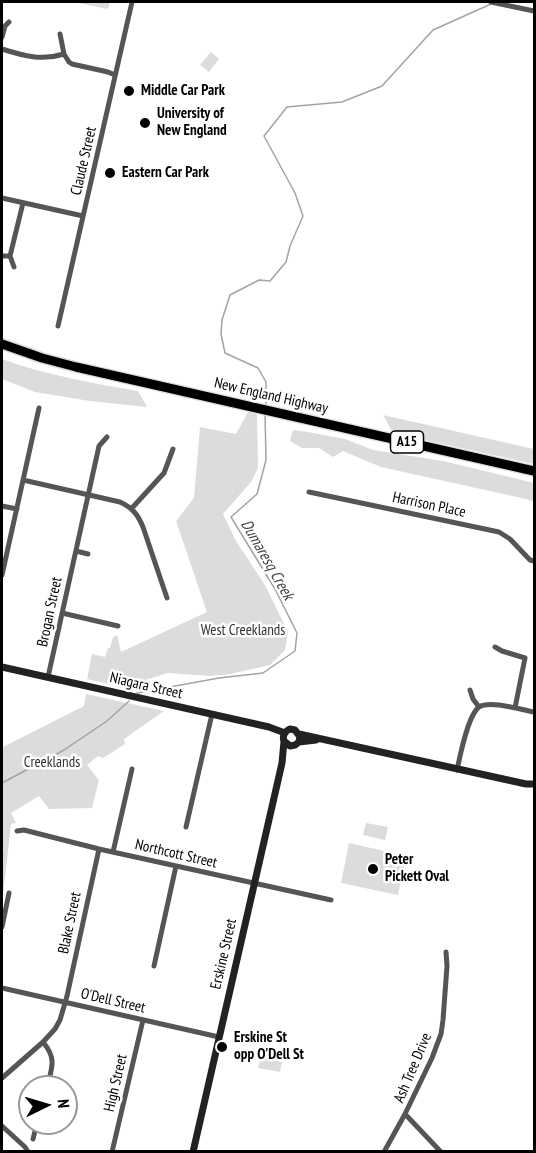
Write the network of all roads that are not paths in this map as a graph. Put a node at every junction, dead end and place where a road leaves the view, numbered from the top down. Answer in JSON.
{"nodes":[{"id":1,"x":132,"y":2,"type":"edge"},
{"id":2,"x":491,"y":2,"type":"edge"},
{"id":3,"x":534,"y":11,"type":"edge"},
{"id":4,"x":9,"y":21,"type":"dead end"},
{"id":5,"x":60,"y":34,"type":"dead end"},
{"id":6,"x":2,"y":37,"type":"edge"},
{"id":7,"x":2,"y":49,"type":"edge"},
{"id":8,"x":64,"y":54,"type":"junction"},
{"id":9,"x":115,"y":75,"type":"junction"},
{"id":10,"x":2,"y":198,"type":"edge"},
{"id":11,"x":23,"y":203,"type":"junction"},
{"id":12,"x":83,"y":216,"type":"junction"},
{"id":13,"x":2,"y":256,"type":"edge"},
{"id":14,"x":10,"y":256,"type":"junction"},
{"id":15,"x":14,"y":267,"type":"dead end"},
{"id":16,"x":58,"y":326,"type":"dead end"},
{"id":17,"x":2,"y":344,"type":"edge"},
{"id":18,"x":39,"y":408,"type":"dead end"},
{"id":19,"x":107,"y":437,"type":"dead end"},
{"id":20,"x":173,"y":449,"type":"dead end"},
{"id":21,"x":534,"y":471,"type":"edge"},
{"id":22,"x":23,"y":480,"type":"junction"},
{"id":23,"x":309,"y":492,"type":"dead end"},
{"id":24,"x":89,"y":494,"type":"junction"},
{"id":25,"x":2,"y":506,"type":"edge"},
{"id":26,"x":132,"y":508,"type":"junction"},
{"id":27,"x":17,"y":509,"type":"junction"},
{"id":28,"x":76,"y":551,"type":"junction"},
{"id":29,"x":88,"y":554,"type":"dead end"},
{"id":30,"x":534,"y":561,"type":"edge"},
{"id":31,"x":2,"y":575,"type":"edge"},
{"id":32,"x":167,"y":598,"type":"dead end"},
{"id":33,"x":62,"y":613,"type":"junction"},
{"id":34,"x":117,"y":626,"type":"dead end"},
{"id":35,"x":495,"y":647,"type":"dead end"},
{"id":36,"x":528,"y":650,"type":"dead end"},
{"id":37,"x":525,"y":658,"type":"junction"},
{"id":38,"x":2,"y":667,"type":"edge"},
{"id":39,"x":48,"y":677,"type":"junction"},
{"id":40,"x":470,"y":690,"type":"dead end"},
{"id":41,"x":479,"y":707,"type":"junction"},
{"id":42,"x":515,"y":708,"type":"junction"},
{"id":43,"x":534,"y":712,"type":"edge"},
{"id":44,"x":212,"y":714,"type":"junction"},
{"id":45,"x":285,"y":733,"type":"junction"},
{"id":46,"x":297,"y":740,"type":"junction"},
{"id":47,"x":284,"y":741,"type":"junction"},
{"id":48,"x":282,"y":763,"type":"junction"},
{"id":49,"x":132,"y":769,"type":"dead end"},
{"id":50,"x":457,"y":770,"type":"junction"},
{"id":51,"x":534,"y":784,"type":"edge"},
{"id":52,"x":186,"y":826,"type":"dead end"},
{"id":53,"x":17,"y":831,"type":"dead end"},
{"id":54,"x":99,"y":849,"type":"junction"},
{"id":55,"x":113,"y":852,"type":"junction"},
{"id":56,"x":176,"y":866,"type":"junction"},
{"id":57,"x":254,"y":884,"type":"junction"},
{"id":58,"x":9,"y":893,"type":"dead end"},
{"id":59,"x":331,"y":900,"type":"dead end"},
{"id":60,"x":2,"y":927,"type":"edge"},
{"id":61,"x":446,"y":952,"type":"dead end"},
{"id":62,"x":154,"y":966,"type":"dead end"},
{"id":63,"x":2,"y":987,"type":"edge"},
{"id":64,"x":65,"y":1002,"type":"junction"},
{"id":65,"x":142,"y":1020,"type":"junction"},
{"id":66,"x":219,"y":1037,"type":"junction"},
{"id":67,"x":43,"y":1042,"type":"junction"},
{"id":68,"x":50,"y":1075,"type":"edge"},
{"id":69,"x":2,"y":1078,"type":"edge"},
{"id":70,"x":405,"y":1114,"type":"junction"},
{"id":71,"x":2,"y":1126,"type":"edge"},
{"id":72,"x":34,"y":1135,"type":"edge"},
{"id":73,"x":33,"y":1139,"type":"dead end"},
{"id":74,"x":26,"y":1149,"type":"edge"},
{"id":75,"x":112,"y":1152,"type":"edge"},
{"id":76,"x":193,"y":1152,"type":"edge"},
{"id":77,"x":384,"y":1152,"type":"edge"},
{"id":78,"x":441,"y":1152,"type":"edge"}],
"edges":[{"from":1,"to":9,"type":"street","name":"Claude Street"},
{"from":2,"to":3,"type":"street"},
{"from":4,"to":6,"type":"street"},
{"from":5,"to":8,"type":"street"},
{"from":7,"to":8,"type":"street"},
{"from":8,"to":9,"type":"street"},
{"from":9,"to":12,"type":"street","name":"Claude Street"},
{"from":10,"to":11,"type":"street"},
{"from":11,"to":12,"type":"street"},
{"from":11,"to":14,"type":"street"},
{"from":12,"to":16,"type":"street","name":"Claude Street"},
{"from":13,"to":14,"type":"street"},
{"from":14,"to":15,"type":"street"},
{"from":17,"to":21,"type":"highway","name":"New England Highway","number":"A15"},
{"from":18,"to":22,"type":"street"},
{"from":19,"to":24,"type":"street","name":"Brogan Street"},
{"from":20,"to":26,"type":"street"},
{"from":22,"to":24,"type":"street"},
{"from":22,"to":27,"type":"street"},
{"from":23,"to":30,"type":"street","name":"Harrison Place"},
{"from":24,"to":26,"type":"street"},
{"from":24,"to":28,"type":"street","name":"Brogan Street"},
{"from":25,"to":27,"type":"street"},
{"from":26,"to":32,"type":"street"},
{"from":27,"to":31,"type":"street"},
{"from":28,"to":29,"type":"street"},
{"from":28,"to":33,"type":"street","name":"Brogan Street"},
{"from":33,"to":34,"type":"street"},
{"from":33,"to":39,"type":"street","name":"Brogan Street"},
{"from":35,"to":37,"type":"street"},
{"from":36,"to":37,"type":"street"},
{"from":37,"to":42,"type":"street"},
{"from":38,"to":39,"type":"street","name":"Niagara Street"},
{"from":39,"to":44,"type":"street","name":"Niagara Street"},
{"from":40,"to":41,"type":"street"},
{"from":41,"to":42,"type":"street"},
{"from":41,"to":50,"type":"street"},
{"from":42,"to":43,"type":"street"},
{"from":44,"to":45,"type":"street","name":"Niagara Street"},
{"from":44,"to":52,"type":"street"},
{"from":45,"to":46,"type":"street"},
{"from":45,"to":47,"type":"street"},
{"from":46,"to":47,"type":"street"},
{"from":46,"to":48,"type":"street","name":"Erskine Street"},
{"from":46,"to":50,"type":"street"},
{"from":47,"to":48,"type":"street","name":"Erskine Street"},
{"from":48,"to":57,"type":"street","name":"Erskine Street"},
{"from":49,"to":55,"type":"street"},
{"from":50,"to":51,"type":"street"},
{"from":53,"to":54,"type":"street","name":"Northcott Street"},
{"from":54,"to":55,"type":"street","name":"Northcott Street"},
{"from":54,"to":64,"type":"street","name":"Blake Street"},
{"from":55,"to":56,"type":"street","name":"Northcott Street"},
{"from":56,"to":57,"type":"street","name":"Northcott Street"},
{"from":56,"to":62,"type":"street"},
{"from":57,"to":59,"type":"street","name":"Northcott Street"},
{"from":57,"to":66,"type":"street","name":"Erskine Street"},
{"from":58,"to":60,"type":"street"},
{"from":61,"to":70,"type":"street","name":"Ash Tree Drive"},
{"from":63,"to":64,"type":"street","name":"O'Dell Street"},
{"from":64,"to":65,"type":"street","name":"O'Dell Street"},
{"from":64,"to":67,"type":"street","name":"Blake Street"},
{"from":65,"to":66,"type":"street","name":"O'Dell Street"},
{"from":65,"to":75,"type":"street","name":"High Street"},
{"from":66,"to":76,"type":"street","name":"Erskine Street"},
{"from":67,"to":68,"type":"street"},
{"from":67,"to":69,"type":"street","name":"Blake Street"},
{"from":70,"to":77,"type":"street","name":"Ash Tree Drive"},
{"from":70,"to":78,"type":"street"},
{"from":71,"to":74,"type":"street"},
{"from":72,"to":73,"type":"street"}]}
